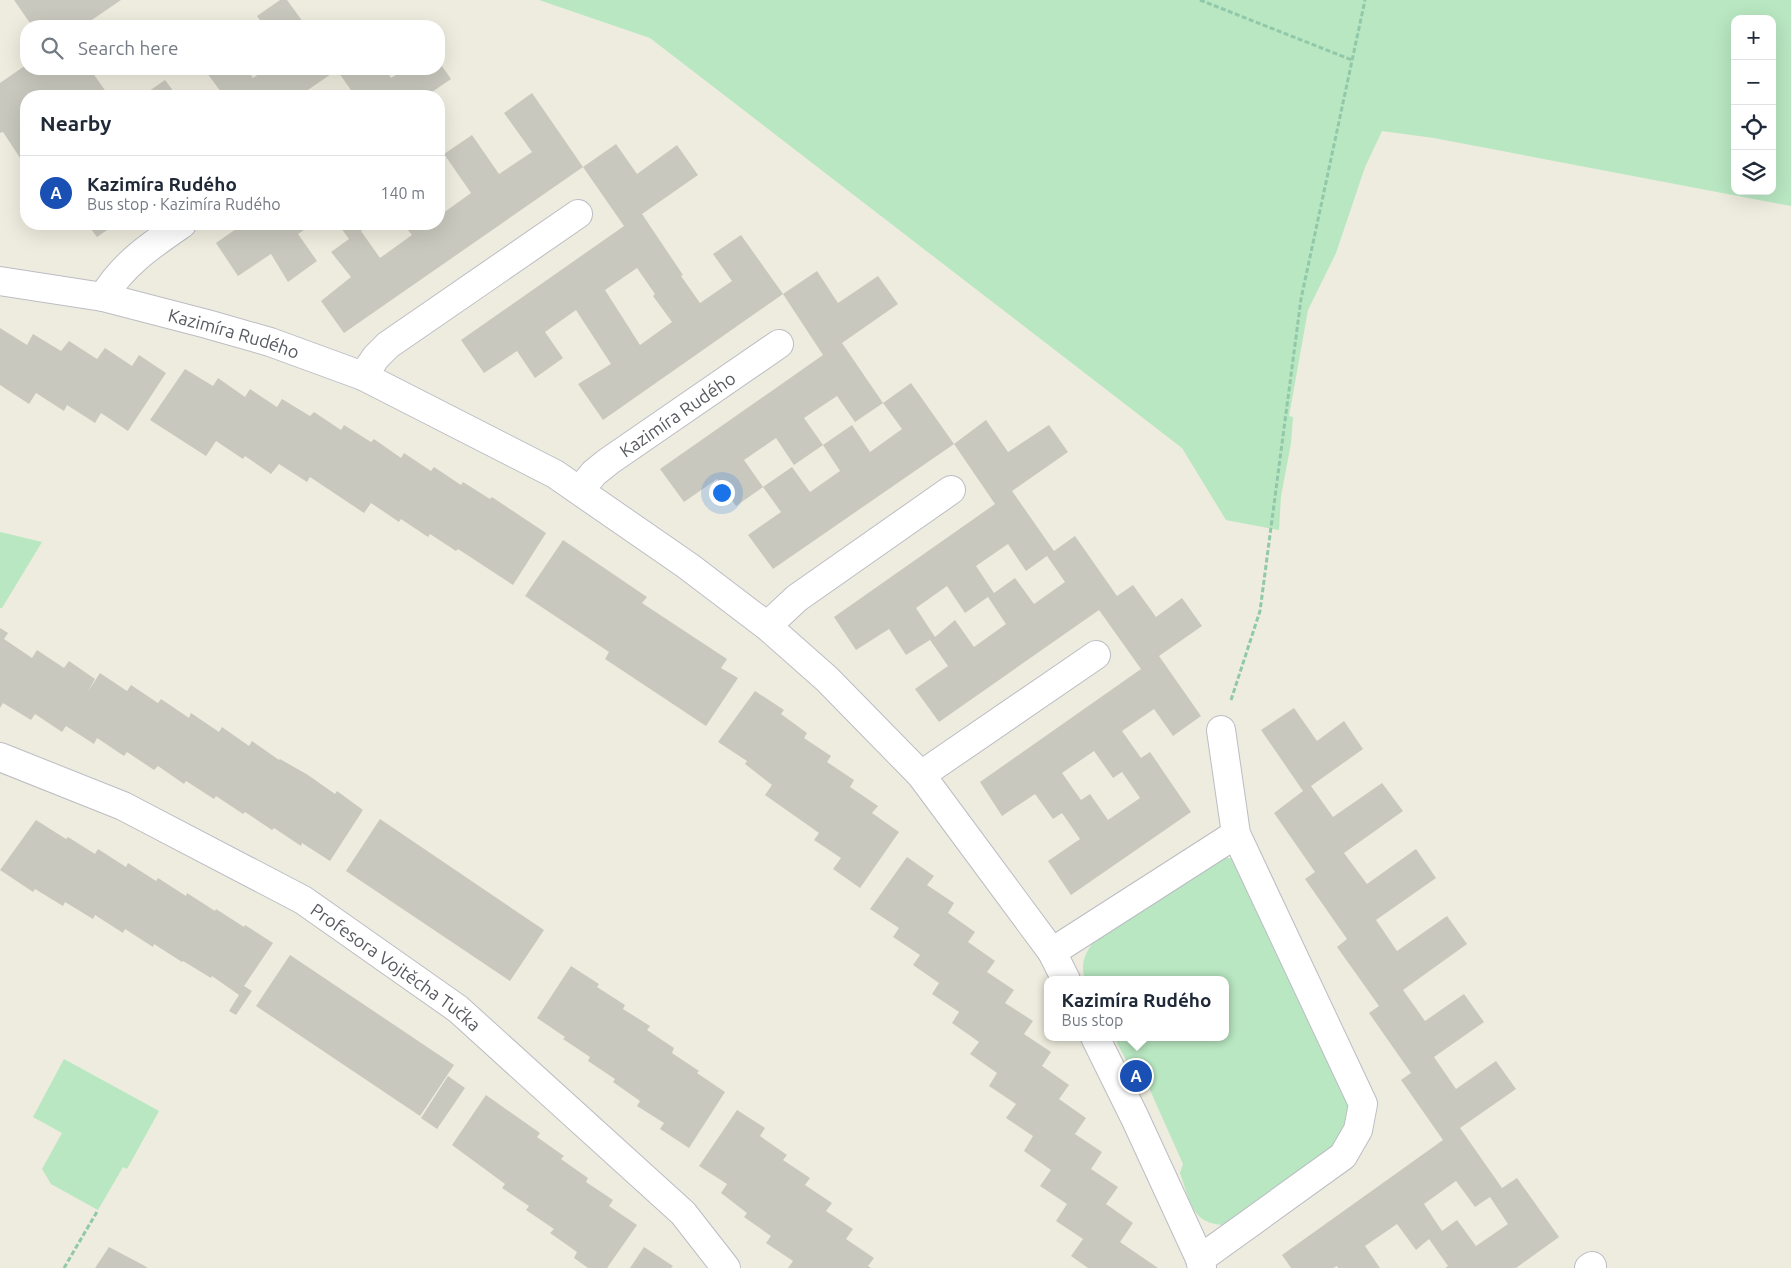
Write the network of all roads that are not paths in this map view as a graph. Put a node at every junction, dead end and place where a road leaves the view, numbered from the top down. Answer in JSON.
{"nodes":[{"id":1,"x":578,"y":214,"type":"dead end"},
{"id":2,"x":174,"y":230,"type":"edge"},
{"id":3,"x":0,"y":280,"type":"edge"},
{"id":4,"x":103,"y":297,"type":"junction"},
{"id":5,"x":779,"y":344,"type":"dead end"},
{"id":6,"x":363,"y":376,"type":"junction"},
{"id":7,"x":580,"y":490,"type":"junction"},
{"id":8,"x":951,"y":490,"type":"dead end"},
{"id":9,"x":767,"y":626,"type":"junction"},
{"id":10,"x":1096,"y":655,"type":"dead end"},
{"id":11,"x":1221,"y":730,"type":"road end"},
{"id":12,"x":0,"y":758,"type":"edge"},
{"id":13,"x":921,"y":775,"type":"junction"},
{"id":14,"x":1236,"y":834,"type":"junction"},
{"id":15,"x":1052,"y":952,"type":"junction"},
{"id":16,"x":1064,"y":976,"type":"edge"},
{"id":17,"x":1097,"y":1041,"type":"edge"},
{"id":18,"x":1201,"y":1264,"type":"edge"},
{"id":19,"x":726,"y":1268,"type":"edge"}],
"edges":[{"from":1,"to":6,"type":"street"},
{"from":2,"to":4,"type":"street"},
{"from":3,"to":4,"type":"street","name":"Kazimíra Rudého"},
{"from":4,"to":6,"type":"street","name":"Kazimíra Rudého"},
{"from":5,"to":7,"type":"street","name":"Kazimíra Rudého"},
{"from":6,"to":7,"type":"street","name":"Kazimíra Rudého"},
{"from":7,"to":9,"type":"street","name":"Kazimíra Rudého"},
{"from":8,"to":9,"type":"street"},
{"from":9,"to":13,"type":"street","name":"Kazimíra Rudého"},
{"from":10,"to":13,"type":"street"},
{"from":11,"to":14,"type":"street"},
{"from":12,"to":19,"type":"street","name":"Profesora Vojtěcha Tučka"},
{"from":13,"to":15,"type":"street","name":"Kazimíra Rudého"},
{"from":14,"to":15,"type":"street"},
{"from":14,"to":18,"type":"street"},
{"from":15,"to":16,"type":"street","name":"Kazimíra Rudého"},
{"from":17,"to":18,"type":"street"}]}
